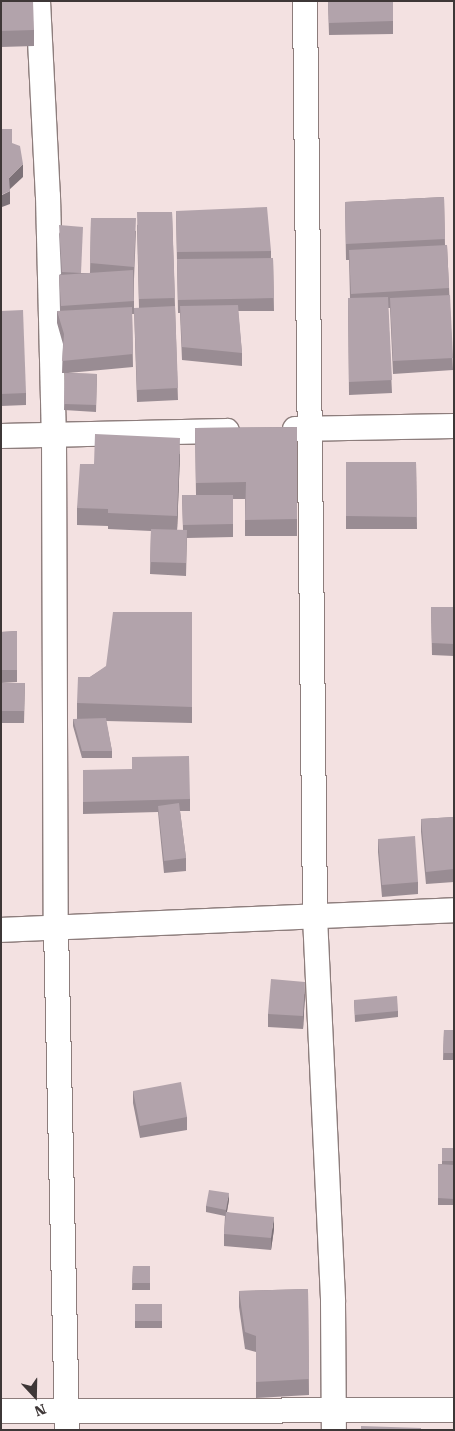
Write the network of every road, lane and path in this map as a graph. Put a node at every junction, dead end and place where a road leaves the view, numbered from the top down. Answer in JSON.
{"nodes":[{"id":1,"x":38,"y":1,"type":"edge"},
{"id":2,"x":305,"y":1,"type":"edge"},
{"id":3,"x":454,"y":426,"type":"edge"},
{"id":4,"x":311,"y":428,"type":"junction"},
{"id":5,"x":1,"y":436,"type":"edge"},
{"id":6,"x":54,"y":437,"type":"junction"},
{"id":7,"x":454,"y":910,"type":"edge"},
{"id":8,"x":315,"y":917,"type":"junction"},
{"id":9,"x":56,"y":928,"type":"junction"},
{"id":10,"x":1,"y":930,"type":"edge"},
{"id":11,"x":454,"y":1410,"type":"edge"},
{"id":12,"x":1,"y":1411,"type":"edge"},
{"id":13,"x":334,"y":1419,"type":"edge"},
{"id":14,"x":67,"y":1421,"type":"edge"}],
"edges":[{"from":1,"to":6,"type":"street"},
{"from":2,"to":4,"type":"street"},
{"from":3,"to":4,"type":"street"},
{"from":4,"to":6,"type":"street"},
{"from":4,"to":8,"type":"street"},
{"from":5,"to":6,"type":"street"},
{"from":6,"to":9,"type":"street"},
{"from":7,"to":8,"type":"street"},
{"from":8,"to":9,"type":"street"},
{"from":8,"to":13,"type":"street"},
{"from":9,"to":10,"type":"street"},
{"from":9,"to":14,"type":"street"},
{"from":11,"to":13,"type":"street"},
{"from":12,"to":14,"type":"street"},
{"from":13,"to":14,"type":"street"}]}
